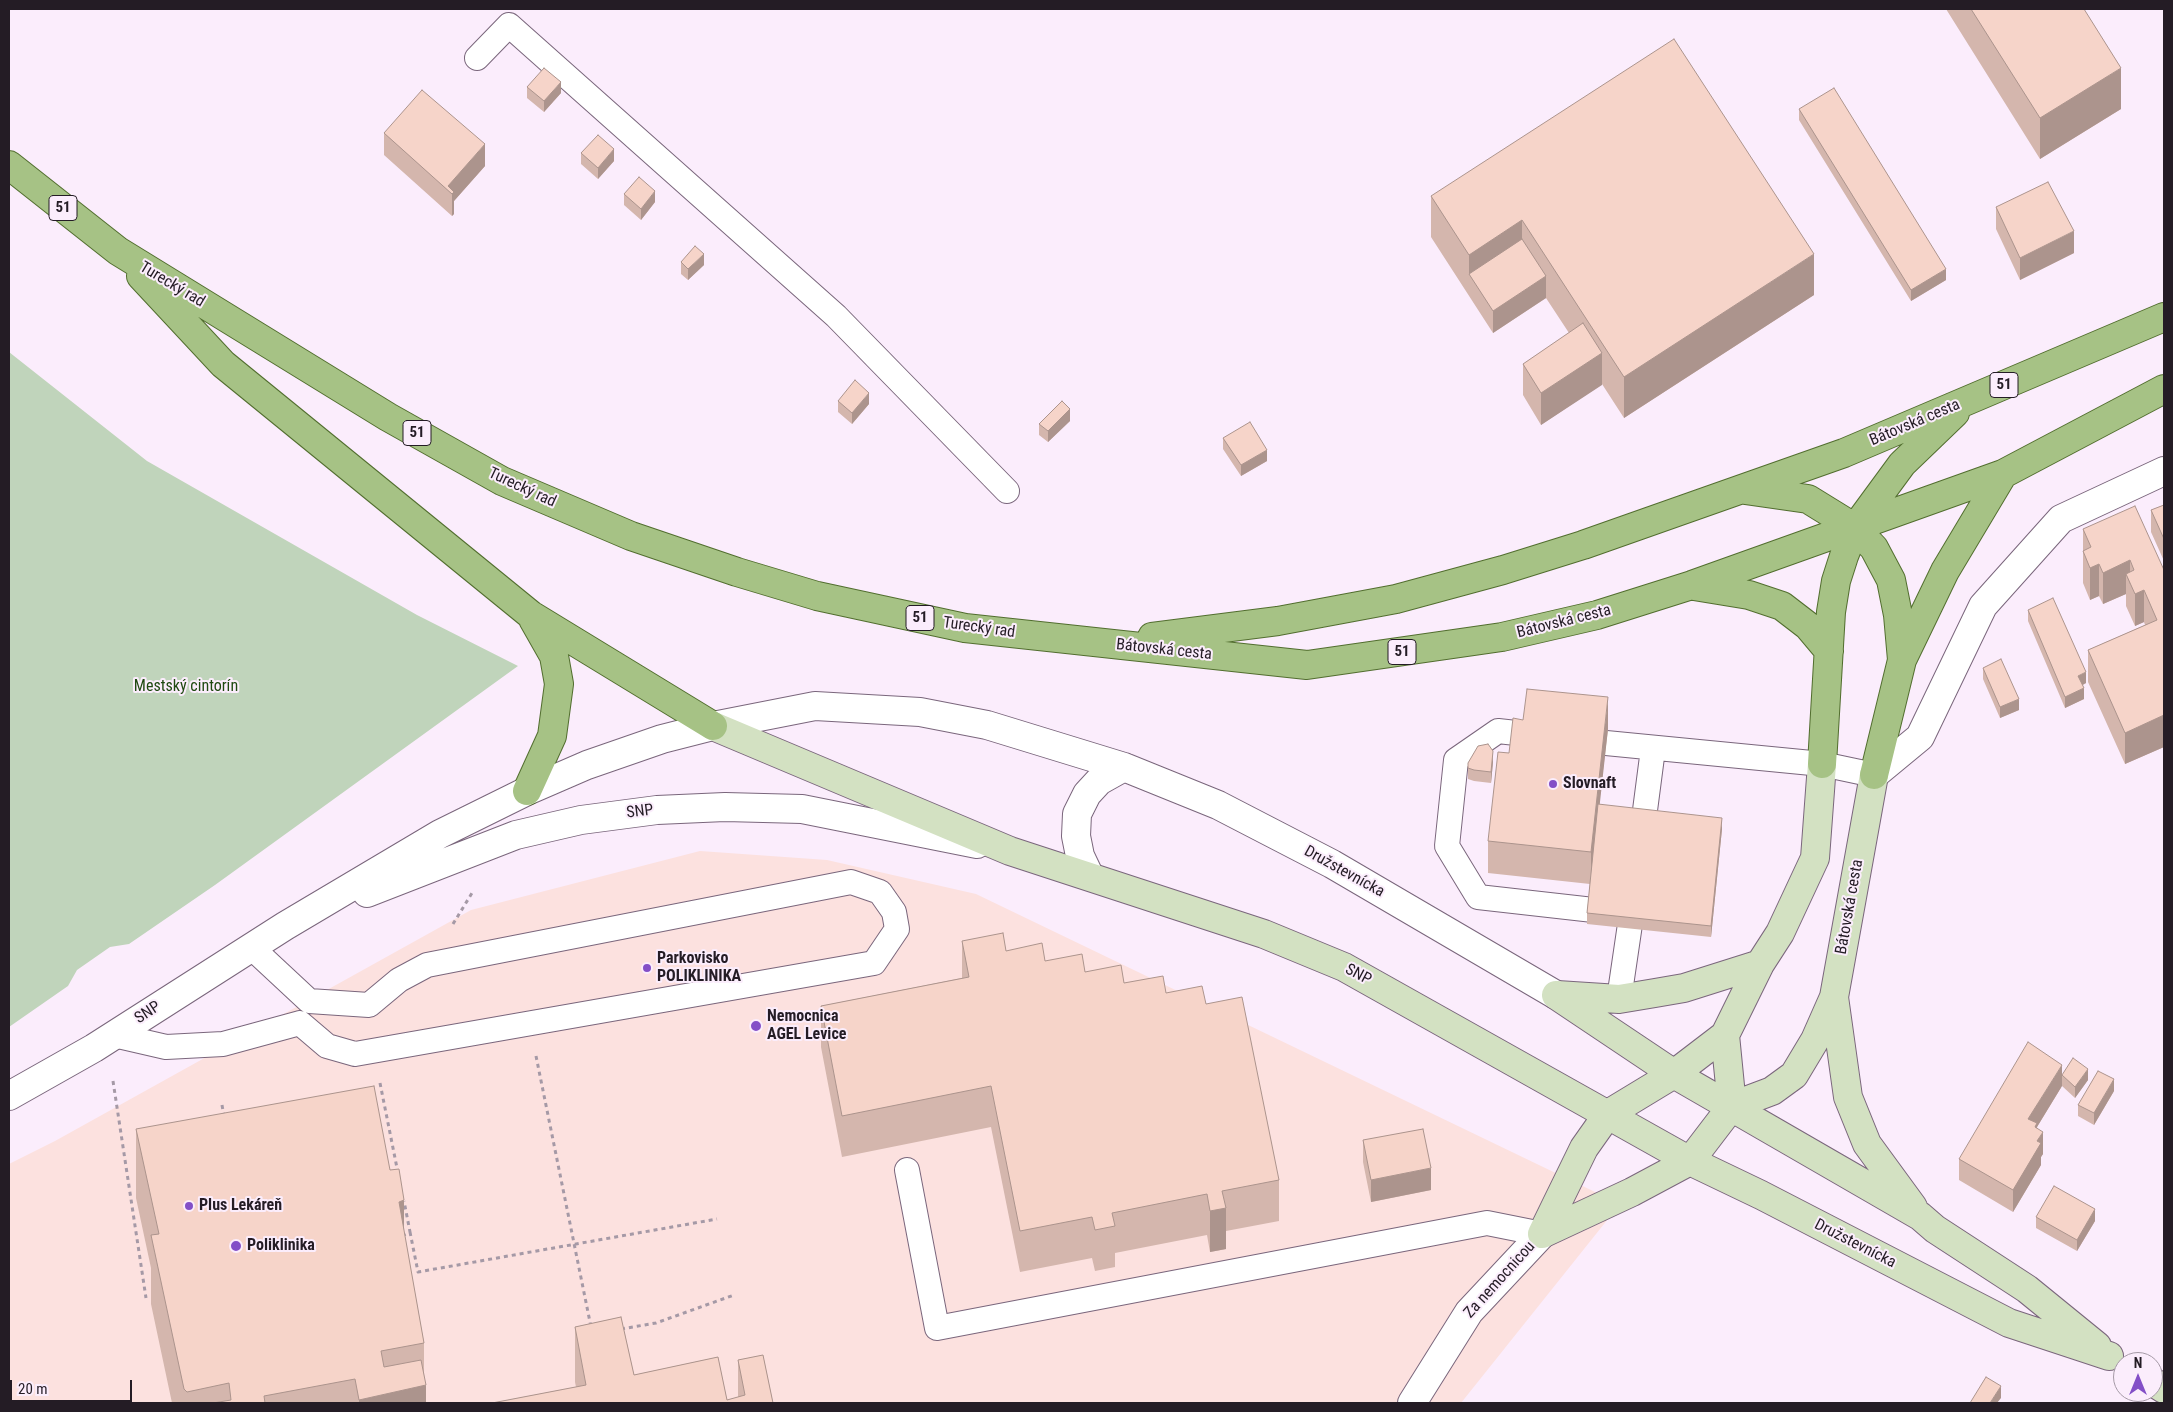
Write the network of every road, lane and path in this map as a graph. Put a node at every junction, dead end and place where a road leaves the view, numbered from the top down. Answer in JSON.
{"nodes":[{"id":1,"x":478,"y":58,"type":"dead end"},
{"id":2,"x":9,"y":165,"type":"edge"},
{"id":3,"x":118,"y":251,"type":"junction"},
{"id":4,"x":2164,"y":317,"type":"edge"},
{"id":5,"x":2164,"y":389,"type":"edge"},
{"id":6,"x":1967,"y":401,"type":"junction"},
{"id":7,"x":2164,"y":471,"type":"edge"},
{"id":8,"x":2003,"y":474,"type":"junction"},
{"id":9,"x":1738,"y":489,"type":"junction"},
{"id":10,"x":1007,"y":491,"type":"dead end"},
{"id":11,"x":1855,"y":528,"type":"junction"},
{"id":12,"x":1692,"y":585,"type":"junction"},
{"id":13,"x":531,"y":615,"type":"junction"},
{"id":14,"x":1106,"y":643,"type":"junction"},
{"id":15,"x":1829,"y":651,"type":"junction"},
{"id":16,"x":1902,"y":660,"type":"junction"},
{"id":17,"x":713,"y":726,"type":"junction"},
{"id":18,"x":1525,"y":734,"type":"edge"},
{"id":19,"x":1606,"y":743,"type":"edge"},
{"id":20,"x":1653,"y":749,"type":"junction"},
{"id":21,"x":1822,"y":764,"type":"junction"},
{"id":22,"x":1124,"y":767,"type":"junction"},
{"id":23,"x":1874,"y":775,"type":"junction"},
{"id":24,"x":527,"y":791,"type":"junction"},
{"id":25,"x":1010,"y":851,"type":"junction"},
{"id":26,"x":1089,"y":875,"type":"junction"},
{"id":27,"x":1631,"y":914,"type":"junction"},
{"id":28,"x":285,"y":926,"type":"junction"},
{"id":29,"x":251,"y":947,"type":"junction"},
{"id":30,"x":1760,"y":964,"type":"junction"},
{"id":31,"x":1556,"y":995,"type":"junction"},
{"id":32,"x":1834,"y":997,"type":"junction"},
{"id":33,"x":1619,"y":999,"type":"junction"},
{"id":34,"x":309,"y":1001,"type":"junction"},
{"id":35,"x":300,"y":1023,"type":"junction"},
{"id":36,"x":114,"y":1035,"type":"junction"},
{"id":37,"x":1724,"y":1035,"type":"junction"},
{"id":38,"x":535,"y":1048,"type":"dead end"},
{"id":39,"x":1674,"y":1074,"type":"junction"},
{"id":40,"x":113,"y":1081,"type":"dead end"},
{"id":41,"x":9,"y":1096,"type":"edge"},
{"id":42,"x":222,"y":1105,"type":"dead end"},
{"id":43,"x":1732,"y":1106,"type":"junction"},
{"id":44,"x":1608,"y":1114,"type":"junction"},
{"id":45,"x":225,"y":1122,"type":"edge"},
{"id":46,"x":1690,"y":1161,"type":"junction"},
{"id":47,"x":907,"y":1170,"type":"dead end"},
{"id":48,"x":1920,"y":1216,"type":"junction"},
{"id":49,"x":717,"y":1219,"type":"dead end"},
{"id":50,"x":410,"y":1232,"type":"dead end"},
{"id":51,"x":1542,"y":1234,"type":"junction"},
{"id":52,"x":574,"y":1244,"type":"junction"},
{"id":53,"x":734,"y":1295,"type":"dead end"},
{"id":54,"x":146,"y":1298,"type":"dead end"},
{"id":55,"x":620,"y":1330,"type":"edge"},
{"id":56,"x":593,"y":1334,"type":"edge"},
{"id":57,"x":2113,"y":1358,"type":"edge"},
{"id":58,"x":2113,"y":1359,"type":"edge"},
{"id":59,"x":1412,"y":1403,"type":"edge"}],
"edges":[{"from":1,"to":10,"type":"lane"},
{"from":2,"to":3,"type":"main road","name":"Turecký rad","number":"51"},
{"from":3,"to":13,"type":"main road"},
{"from":3,"to":14,"type":"main road","name":"Turecký rad","number":"51"},
{"from":4,"to":6,"type":"main road","name":"Bátovská cesta","number":"51"},
{"from":5,"to":8,"type":"main road","name":"Bátovská cesta","number":"51"},
{"from":6,"to":9,"type":"main road","name":"Bátovská cesta","number":"51"},
{"from":6,"to":11,"type":"main road"},
{"from":7,"to":23,"type":"street"},
{"from":8,"to":11,"type":"main road","name":"Bátovská cesta","number":"51"},
{"from":8,"to":16,"type":"main road"},
{"from":9,"to":11,"type":"main road"},
{"from":9,"to":14,"type":"main road","name":"Bátovská cesta","number":"51"},
{"from":11,"to":12,"type":"main road","name":"Bátovská cesta","number":"51"},
{"from":11,"to":15,"type":"main road"},
{"from":11,"to":16,"type":"main road"},
{"from":12,"to":14,"type":"main road","name":"Bátovská cesta","number":"51"},
{"from":12,"to":15,"type":"main road"},
{"from":13,"to":17,"type":"main road"},
{"from":13,"to":24,"type":"main road"},
{"from":15,"to":21,"type":"main road"},
{"from":16,"to":23,"type":"main road"},
{"from":17,"to":22,"type":"street","name":"SNP"},
{"from":17,"to":24,"type":"street","name":"SNP"},
{"from":17,"to":25,"type":"main road","name":"SNP"},
{"from":18,"to":27,"type":"lane"},
{"from":19,"to":20,"type":"lane"},
{"from":20,"to":21,"type":"lane"},
{"from":20,"to":27,"type":"lane"},
{"from":21,"to":23,"type":"lane"},
{"from":21,"to":30,"type":"main road"},
{"from":22,"to":26,"type":"street"},
{"from":22,"to":31,"type":"street","name":"Družstevnícka"},
{"from":23,"to":32,"type":"main road","name":"Bátovská cesta"},
{"from":24,"to":28,"type":"street","name":"SNP"},
{"from":25,"to":26,"type":"main road","name":"SNP"},
{"from":25,"to":28,"type":"street","name":"SNP"},
{"from":26,"to":44,"type":"main road","name":"SNP"},
{"from":27,"to":33,"type":"lane"},
{"from":28,"to":29,"type":"street","name":"SNP"},
{"from":29,"to":34,"type":"lane"},
{"from":29,"to":36,"type":"street","name":"SNP"},
{"from":30,"to":33,"type":"main road"},
{"from":30,"to":37,"type":"main road"},
{"from":31,"to":33,"type":"main road"},
{"from":31,"to":39,"type":"main road"},
{"from":32,"to":43,"type":"main road","name":"Bátovská cesta"},
{"from":32,"to":48,"type":"main road","name":"Bátovská cesta"},
{"from":34,"to":35,"type":"lane"},
{"from":34,"to":35,"type":"lane"},
{"from":35,"to":36,"type":"lane"},
{"from":36,"to":41,"type":"street","name":"SNP"},
{"from":37,"to":39,"type":"main road"},
{"from":37,"to":43,"type":"main road"},
{"from":38,"to":52,"type":"path"},
{"from":39,"to":43,"type":"main road"},
{"from":39,"to":44,"type":"main road"},
{"from":40,"to":54,"type":"path"},
{"from":42,"to":45,"type":"path"},
{"from":43,"to":46,"type":"main road"},
{"from":43,"to":48,"type":"main road"},
{"from":44,"to":46,"type":"main road","name":"Družstevnícka"},
{"from":44,"to":51,"type":"main road"},
{"from":46,"to":51,"type":"main road"},
{"from":46,"to":58,"type":"main road","name":"Družstevnícka"},
{"from":47,"to":51,"type":"lane"},
{"from":48,"to":57,"type":"main road","name":"Družstevnícka"},
{"from":49,"to":52,"type":"path"},
{"from":50,"to":52,"type":"path"},
{"from":51,"to":59,"type":"street","name":"Za nemocnicou"},
{"from":52,"to":56,"type":"path"},
{"from":53,"to":55,"type":"path"}]}
